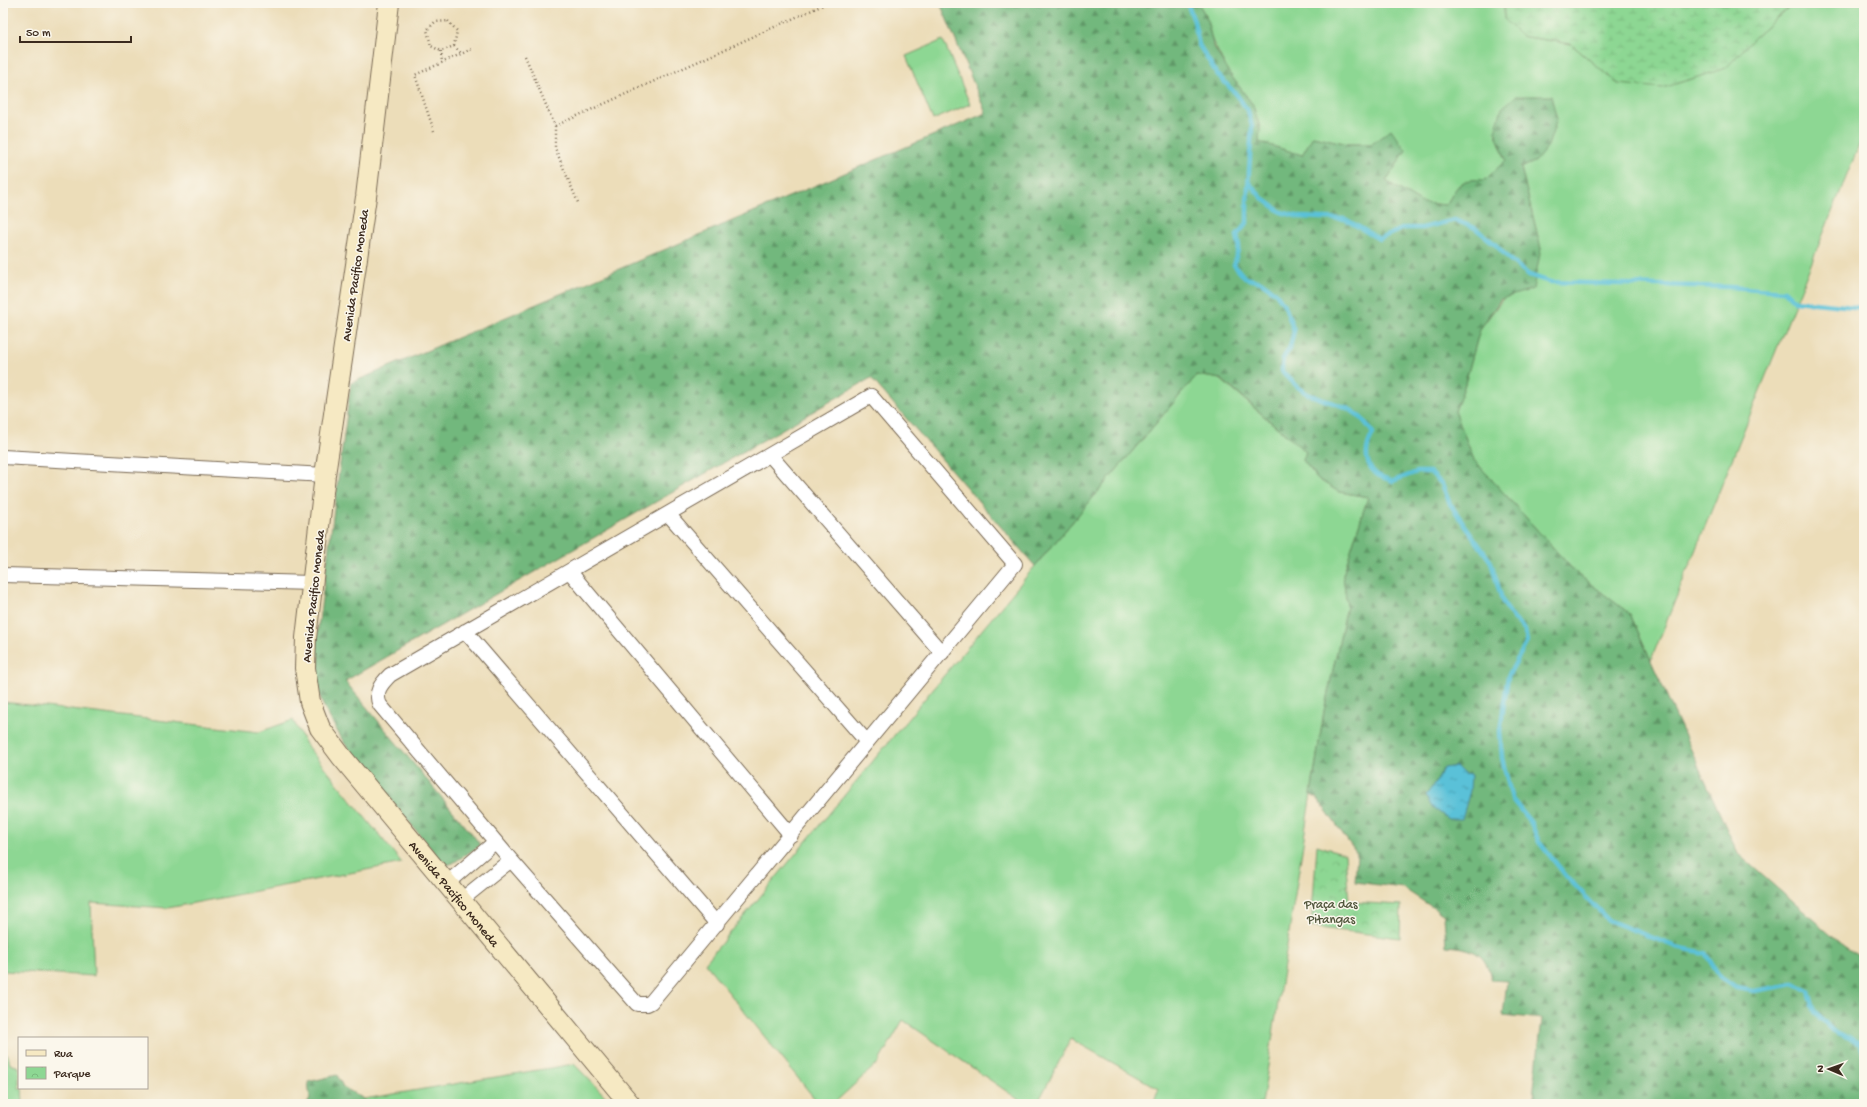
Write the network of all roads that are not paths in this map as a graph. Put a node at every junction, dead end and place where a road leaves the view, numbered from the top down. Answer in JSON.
{"nodes":[{"id":1,"x":389,"y":3,"type":"edge"},
{"id":2,"x":770,"y":455,"type":"junction"},
{"id":3,"x":3,"y":457,"type":"edge"},
{"id":4,"x":325,"y":475,"type":"junction"},
{"id":5,"x":669,"y":515,"type":"junction"},
{"id":6,"x":570,"y":572,"type":"junction"},
{"id":7,"x":3,"y":576,"type":"edge"},
{"id":8,"x":312,"y":583,"type":"junction"},
{"id":9,"x":465,"y":631,"type":"junction"},
{"id":10,"x":942,"y":653,"type":"junction"},
{"id":11,"x":867,"y":742,"type":"junction"},
{"id":12,"x":791,"y":835,"type":"junction"},
{"id":13,"x":495,"y":842,"type":"junction"},
{"id":14,"x":511,"y":860,"type":"junction"},
{"id":15,"x":446,"y":884,"type":"junction"},
{"id":16,"x":460,"y":901,"type":"junction"},
{"id":17,"x":717,"y":924,"type":"junction"},
{"id":18,"x":630,"y":1104,"type":"edge"}],
"edges":[{"from":1,"to":4,"type":"street","name":"Avenida Pacifico Moneda"},
{"from":2,"to":5,"type":"street"},
{"from":2,"to":10,"type":"street"},
{"from":2,"to":10,"type":"street"},
{"from":3,"to":4,"type":"street"},
{"from":4,"to":8,"type":"street","name":"Avenida Pacifico Moneda"},
{"from":5,"to":6,"type":"street"},
{"from":5,"to":11,"type":"street"},
{"from":6,"to":9,"type":"street"},
{"from":6,"to":12,"type":"street"},
{"from":7,"to":8,"type":"street"},
{"from":8,"to":15,"type":"street","name":"Avenida Pacifico Moneda"},
{"from":9,"to":13,"type":"street"},
{"from":9,"to":17,"type":"street"},
{"from":10,"to":11,"type":"street"},
{"from":11,"to":12,"type":"street"},
{"from":12,"to":17,"type":"street"},
{"from":13,"to":14,"type":"street"},
{"from":13,"to":15,"type":"street"},
{"from":14,"to":16,"type":"street"},
{"from":14,"to":17,"type":"street"},
{"from":15,"to":16,"type":"street","name":"Avenida Pacifico Moneda"},
{"from":16,"to":18,"type":"street","name":"Avenida Pacifico Moneda"}]}
